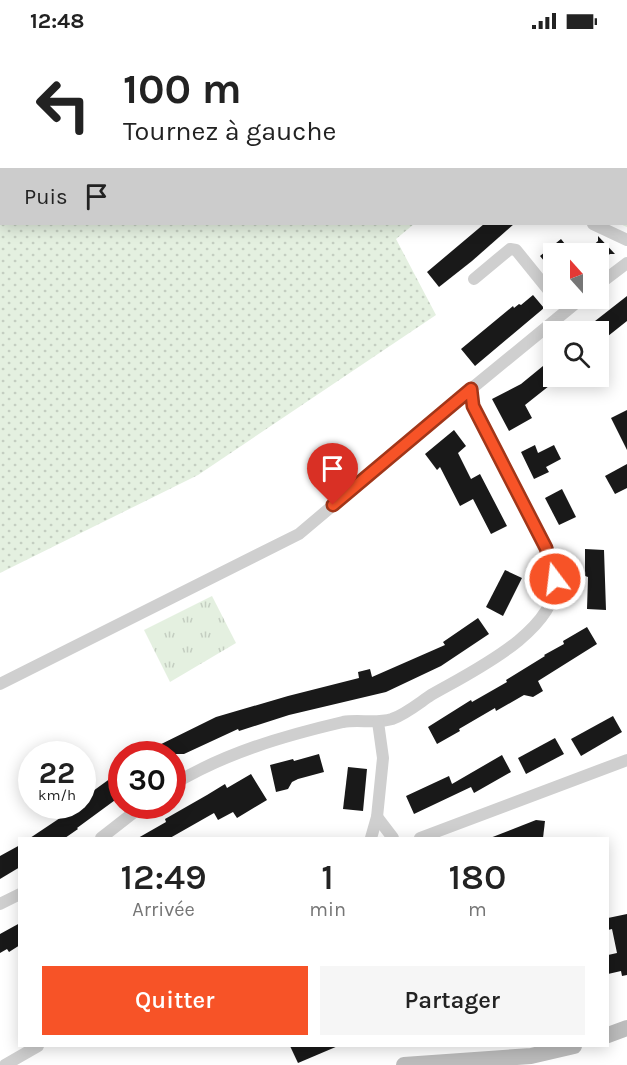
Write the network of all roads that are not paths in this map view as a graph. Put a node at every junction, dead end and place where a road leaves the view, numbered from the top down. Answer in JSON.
{"nodes":[{"id":1,"x":595,"y":225,"type":"edge"},
{"id":2,"x":627,"y":240,"type":"edge"},
{"id":3,"x":627,"y":263,"type":"edge"},
{"id":4,"x":609,"y":277,"type":"edge"},
{"id":5,"x":474,"y":279,"type":"dead end"},
{"id":6,"x":543,"y":284,"type":"edge"},
{"id":7,"x":563,"y":309,"type":"edge"},
{"id":8,"x":569,"y":309,"type":"edge"},
{"id":9,"x":566,"y":312,"type":"junction"},
{"id":10,"x":471,"y":389,"type":"junction"},
{"id":11,"x":0,"y":684,"type":"edge"},
{"id":12,"x":378,"y":722,"type":"junction"},
{"id":13,"x":627,"y":760,"type":"edge"},
{"id":14,"x":186,"y":778,"type":"edge"},
{"id":15,"x":377,"y":817,"type":"junction"},
{"id":16,"x":125,"y":819,"type":"edge"},
{"id":17,"x":102,"y":837,"type":"edge"},
{"id":18,"x":371,"y":837,"type":"edge"},
{"id":19,"x":392,"y":837,"type":"edge"},
{"id":20,"x":423,"y":837,"type":"edge"},
{"id":21,"x":18,"y":895,"type":"edge"},
{"id":22,"x":0,"y":904,"type":"edge"},
{"id":23,"x":627,"y":1028,"type":"edge"},
{"id":24,"x":609,"y":1035,"type":"edge"},
{"id":25,"x":36,"y":1047,"type":"edge"},
{"id":26,"x":570,"y":1047,"type":"edge"},
{"id":27,"x":5,"y":1065,"type":"edge"},
{"id":28,"x":404,"y":1065,"type":"edge"}],
"edges":[{"from":1,"to":2,"type":"street"},
{"from":3,"to":4,"type":"street"},
{"from":5,"to":6,"type":"street"},
{"from":7,"to":9,"type":"street"},
{"from":8,"to":9,"type":"street"},
{"from":9,"to":10,"type":"street"},
{"from":10,"to":11,"type":"street"},
{"from":10,"to":12,"type":"street"},
{"from":12,"to":14,"type":"street"},
{"from":12,"to":15,"type":"street"},
{"from":13,"to":20,"type":"street"},
{"from":15,"to":18,"type":"street"},
{"from":15,"to":19,"type":"street"},
{"from":16,"to":17,"type":"street"},
{"from":21,"to":22,"type":"street"},
{"from":23,"to":24,"type":"main road"},
{"from":25,"to":27,"type":"street"},
{"from":26,"to":28,"type":"main road"}]}
